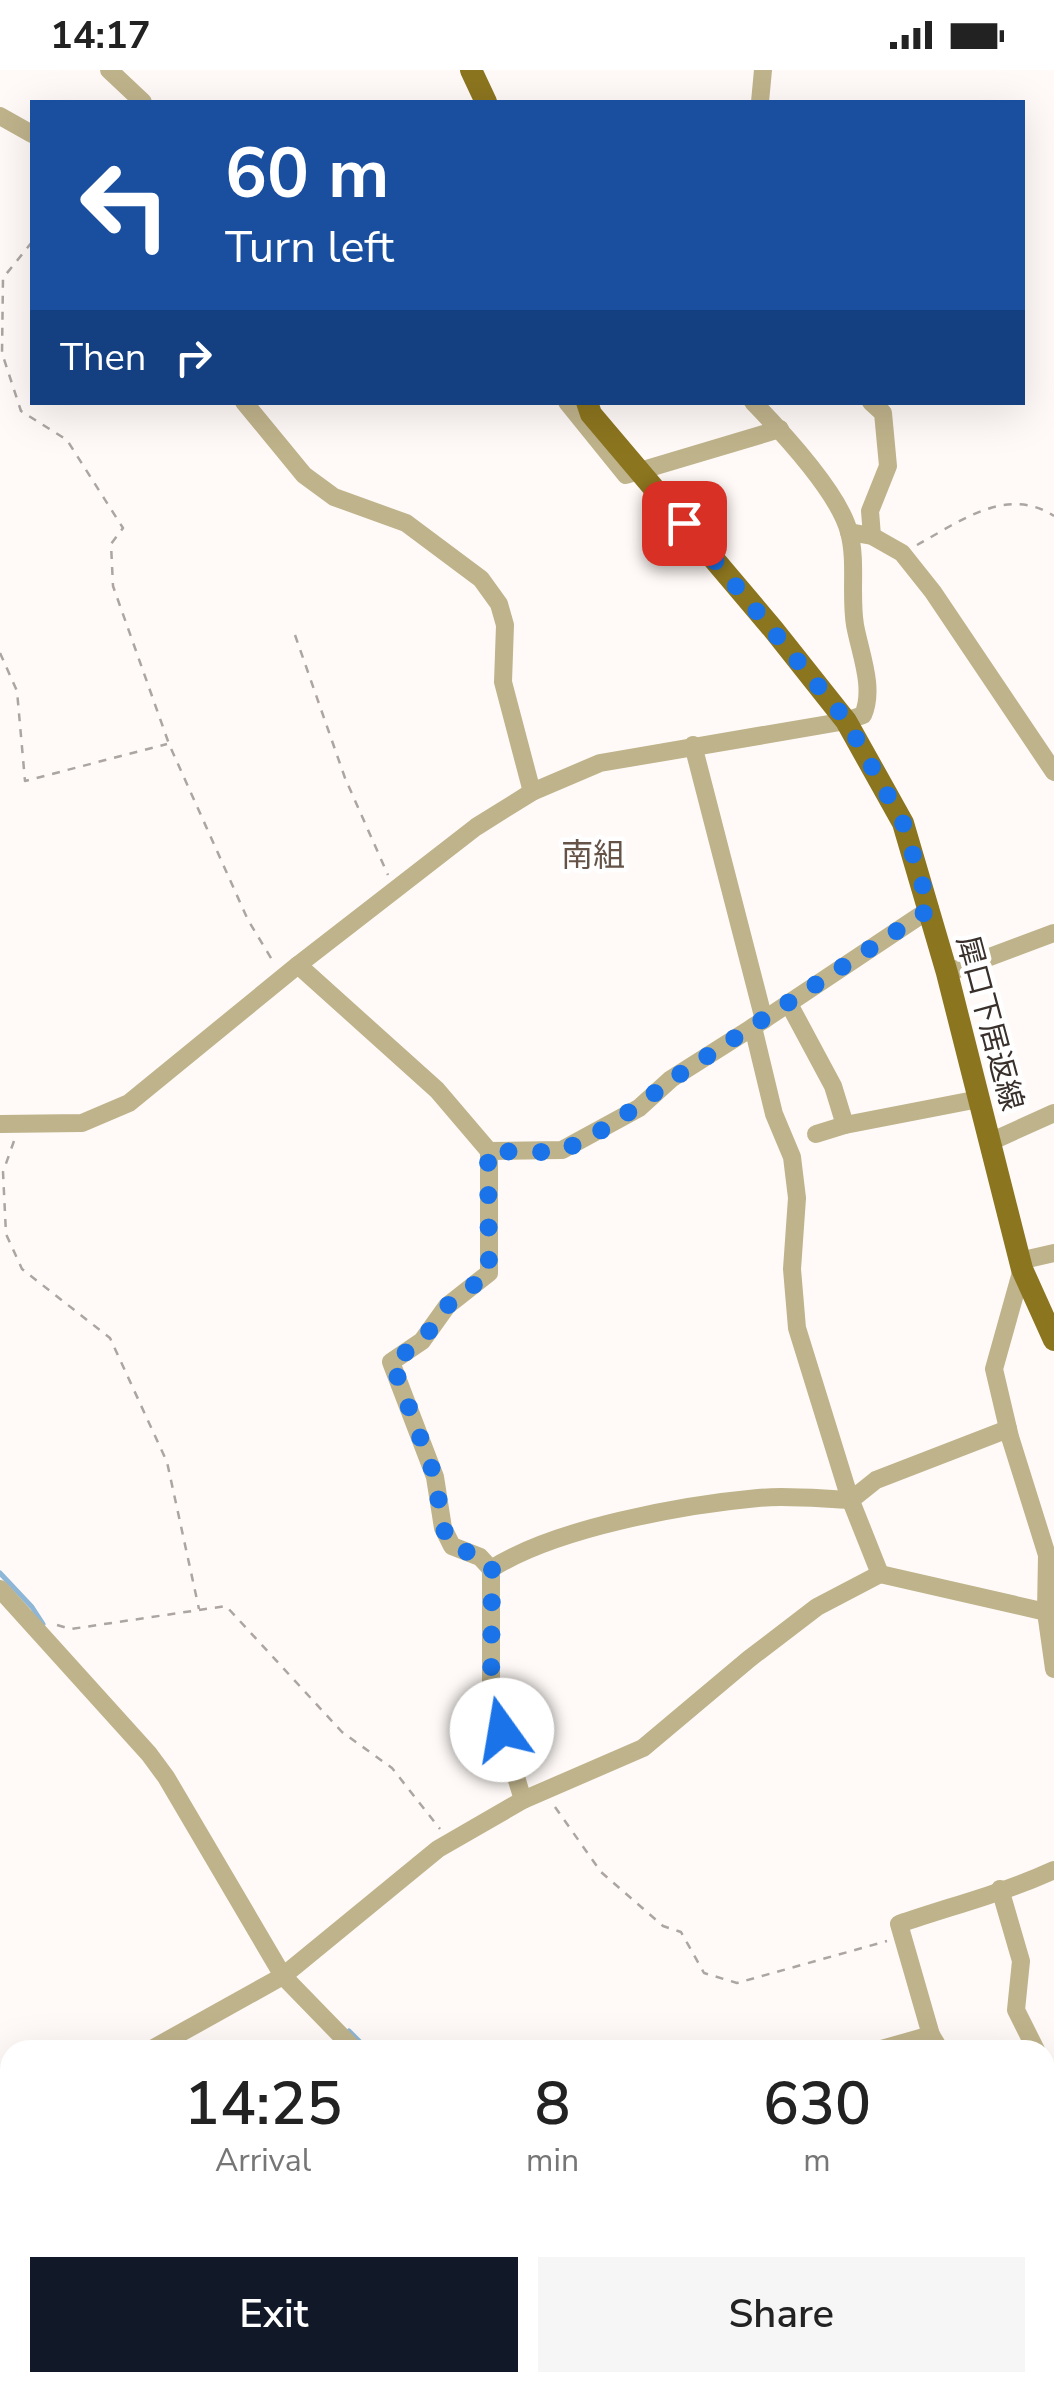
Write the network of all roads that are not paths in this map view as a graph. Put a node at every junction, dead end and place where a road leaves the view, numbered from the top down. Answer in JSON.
{"nodes":[{"id":1,"x":108,"y":70,"type":"edge"},
{"id":2,"x":471,"y":70,"type":"edge"},
{"id":3,"x":764,"y":70,"type":"edge"},
{"id":4,"x":141,"y":100,"type":"edge"},
{"id":5,"x":485,"y":100,"type":"edge"},
{"id":6,"x":760,"y":100,"type":"edge"},
{"id":7,"x":0,"y":116,"type":"edge"},
{"id":8,"x":30,"y":133,"type":"edge"},
{"id":9,"x":246,"y":405,"type":"edge"},
{"id":10,"x":569,"y":405,"type":"edge"},
{"id":11,"x":588,"y":405,"type":"edge"},
{"id":12,"x":756,"y":405,"type":"edge"},
{"id":13,"x":875,"y":405,"type":"edge"},
{"id":14,"x":780,"y":429,"type":"junction"},
{"id":15,"x":639,"y":470,"type":"junction"},
{"id":16,"x":849,"y":532,"type":"junction"},
{"id":17,"x":872,"y":536,"type":"junction"},
{"id":18,"x":846,"y":720,"type":"junction"},
{"id":19,"x":694,"y":745,"type":"junction"},
{"id":20,"x":1054,"y":772,"type":"edge"},
{"id":21,"x":532,"y":792,"type":"junction"},
{"id":22,"x":930,"y":909,"type":"junction"},
{"id":23,"x":1054,"y":933,"type":"edge"},
{"id":24,"x":298,"y":965,"type":"junction"},
{"id":25,"x":946,"y":973,"type":"junction"},
{"id":26,"x":788,"y":1004,"type":"junction"},
{"id":27,"x":759,"y":1024,"type":"junction"},
{"id":28,"x":979,"y":1098,"type":"junction"},
{"id":29,"x":1054,"y":1112,"type":"edge"},
{"id":30,"x":0,"y":1124,"type":"edge"},
{"id":31,"x":845,"y":1125,"type":"junction"},
{"id":32,"x":816,"y":1134,"type":"dead end"},
{"id":33,"x":990,"y":1142,"type":"junction"},
{"id":34,"x":488,"y":1151,"type":"junction"},
{"id":35,"x":1054,"y":1252,"type":"edge"},
{"id":36,"x":1021,"y":1265,"type":"junction"},
{"id":37,"x":1054,"y":1340,"type":"edge"},
{"id":38,"x":1008,"y":1430,"type":"junction"},
{"id":39,"x":851,"y":1500,"type":"junction"},
{"id":40,"x":492,"y":1568,"type":"junction"},
{"id":41,"x":880,"y":1574,"type":"junction"},
{"id":42,"x":0,"y":1589,"type":"edge"},
{"id":43,"x":1046,"y":1612,"type":"junction"},
{"id":44,"x":1054,"y":1669,"type":"edge"},
{"id":45,"x":524,"y":1800,"type":"junction"},
{"id":46,"x":1054,"y":1870,"type":"edge"},
{"id":47,"x":1000,"y":1889,"type":"junction"},
{"id":48,"x":283,"y":1976,"type":"junction"},
{"id":49,"x":168,"y":2040,"type":"edge"},
{"id":50,"x":345,"y":2040,"type":"edge"},
{"id":51,"x":934,"y":2040,"type":"edge"},
{"id":52,"x":1031,"y":2040,"type":"edge"}],
"edges":[{"from":1,"to":4,"type":"street"},
{"from":2,"to":5,"type":"main road"},
{"from":3,"to":6,"type":"street"},
{"from":7,"to":8,"type":"street"},
{"from":9,"to":21,"type":"street"},
{"from":10,"to":15,"type":"street"},
{"from":11,"to":15,"type":"main road","name":"犀口下居返線"},
{"from":12,"to":14,"type":"street"},
{"from":13,"to":17,"type":"street"},
{"from":14,"to":15,"type":"street"},
{"from":14,"to":16,"type":"street"},
{"from":15,"to":18,"type":"main road","name":"犀口下居返線"},
{"from":16,"to":17,"type":"street"},
{"from":16,"to":18,"type":"street"},
{"from":17,"to":20,"type":"street"},
{"from":18,"to":19,"type":"street"},
{"from":18,"to":22,"type":"main road","name":"犀口下居返線"},
{"from":19,"to":21,"type":"street"},
{"from":19,"to":27,"type":"street"},
{"from":21,"to":24,"type":"street"},
{"from":22,"to":25,"type":"main road","name":"犀口下居返線"},
{"from":22,"to":26,"type":"street"},
{"from":23,"to":25,"type":"street"},
{"from":24,"to":30,"type":"street"},
{"from":24,"to":34,"type":"street"},
{"from":25,"to":28,"type":"main road","name":"犀口下居返線"},
{"from":26,"to":27,"type":"street"},
{"from":26,"to":31,"type":"street"},
{"from":27,"to":34,"type":"street"},
{"from":27,"to":39,"type":"street"},
{"from":28,"to":31,"type":"street"},
{"from":28,"to":33,"type":"main road","name":"犀口下居返線"},
{"from":29,"to":33,"type":"street"},
{"from":31,"to":32,"type":"street"},
{"from":33,"to":36,"type":"main road","name":"犀口下居返線"},
{"from":34,"to":40,"type":"street"},
{"from":35,"to":36,"type":"street"},
{"from":36,"to":37,"type":"main road","name":"犀口下居返線"},
{"from":36,"to":38,"type":"street"},
{"from":38,"to":39,"type":"street"},
{"from":38,"to":43,"type":"street"},
{"from":39,"to":40,"type":"street"},
{"from":39,"to":41,"type":"street"},
{"from":40,"to":45,"type":"street"},
{"from":41,"to":43,"type":"street"},
{"from":41,"to":45,"type":"street"},
{"from":42,"to":48,"type":"street"},
{"from":43,"to":44,"type":"street"},
{"from":45,"to":48,"type":"street"},
{"from":46,"to":47,"type":"street"},
{"from":47,"to":51,"type":"street"},
{"from":47,"to":52,"type":"street"},
{"from":48,"to":49,"type":"street"},
{"from":48,"to":50,"type":"street"}]}
